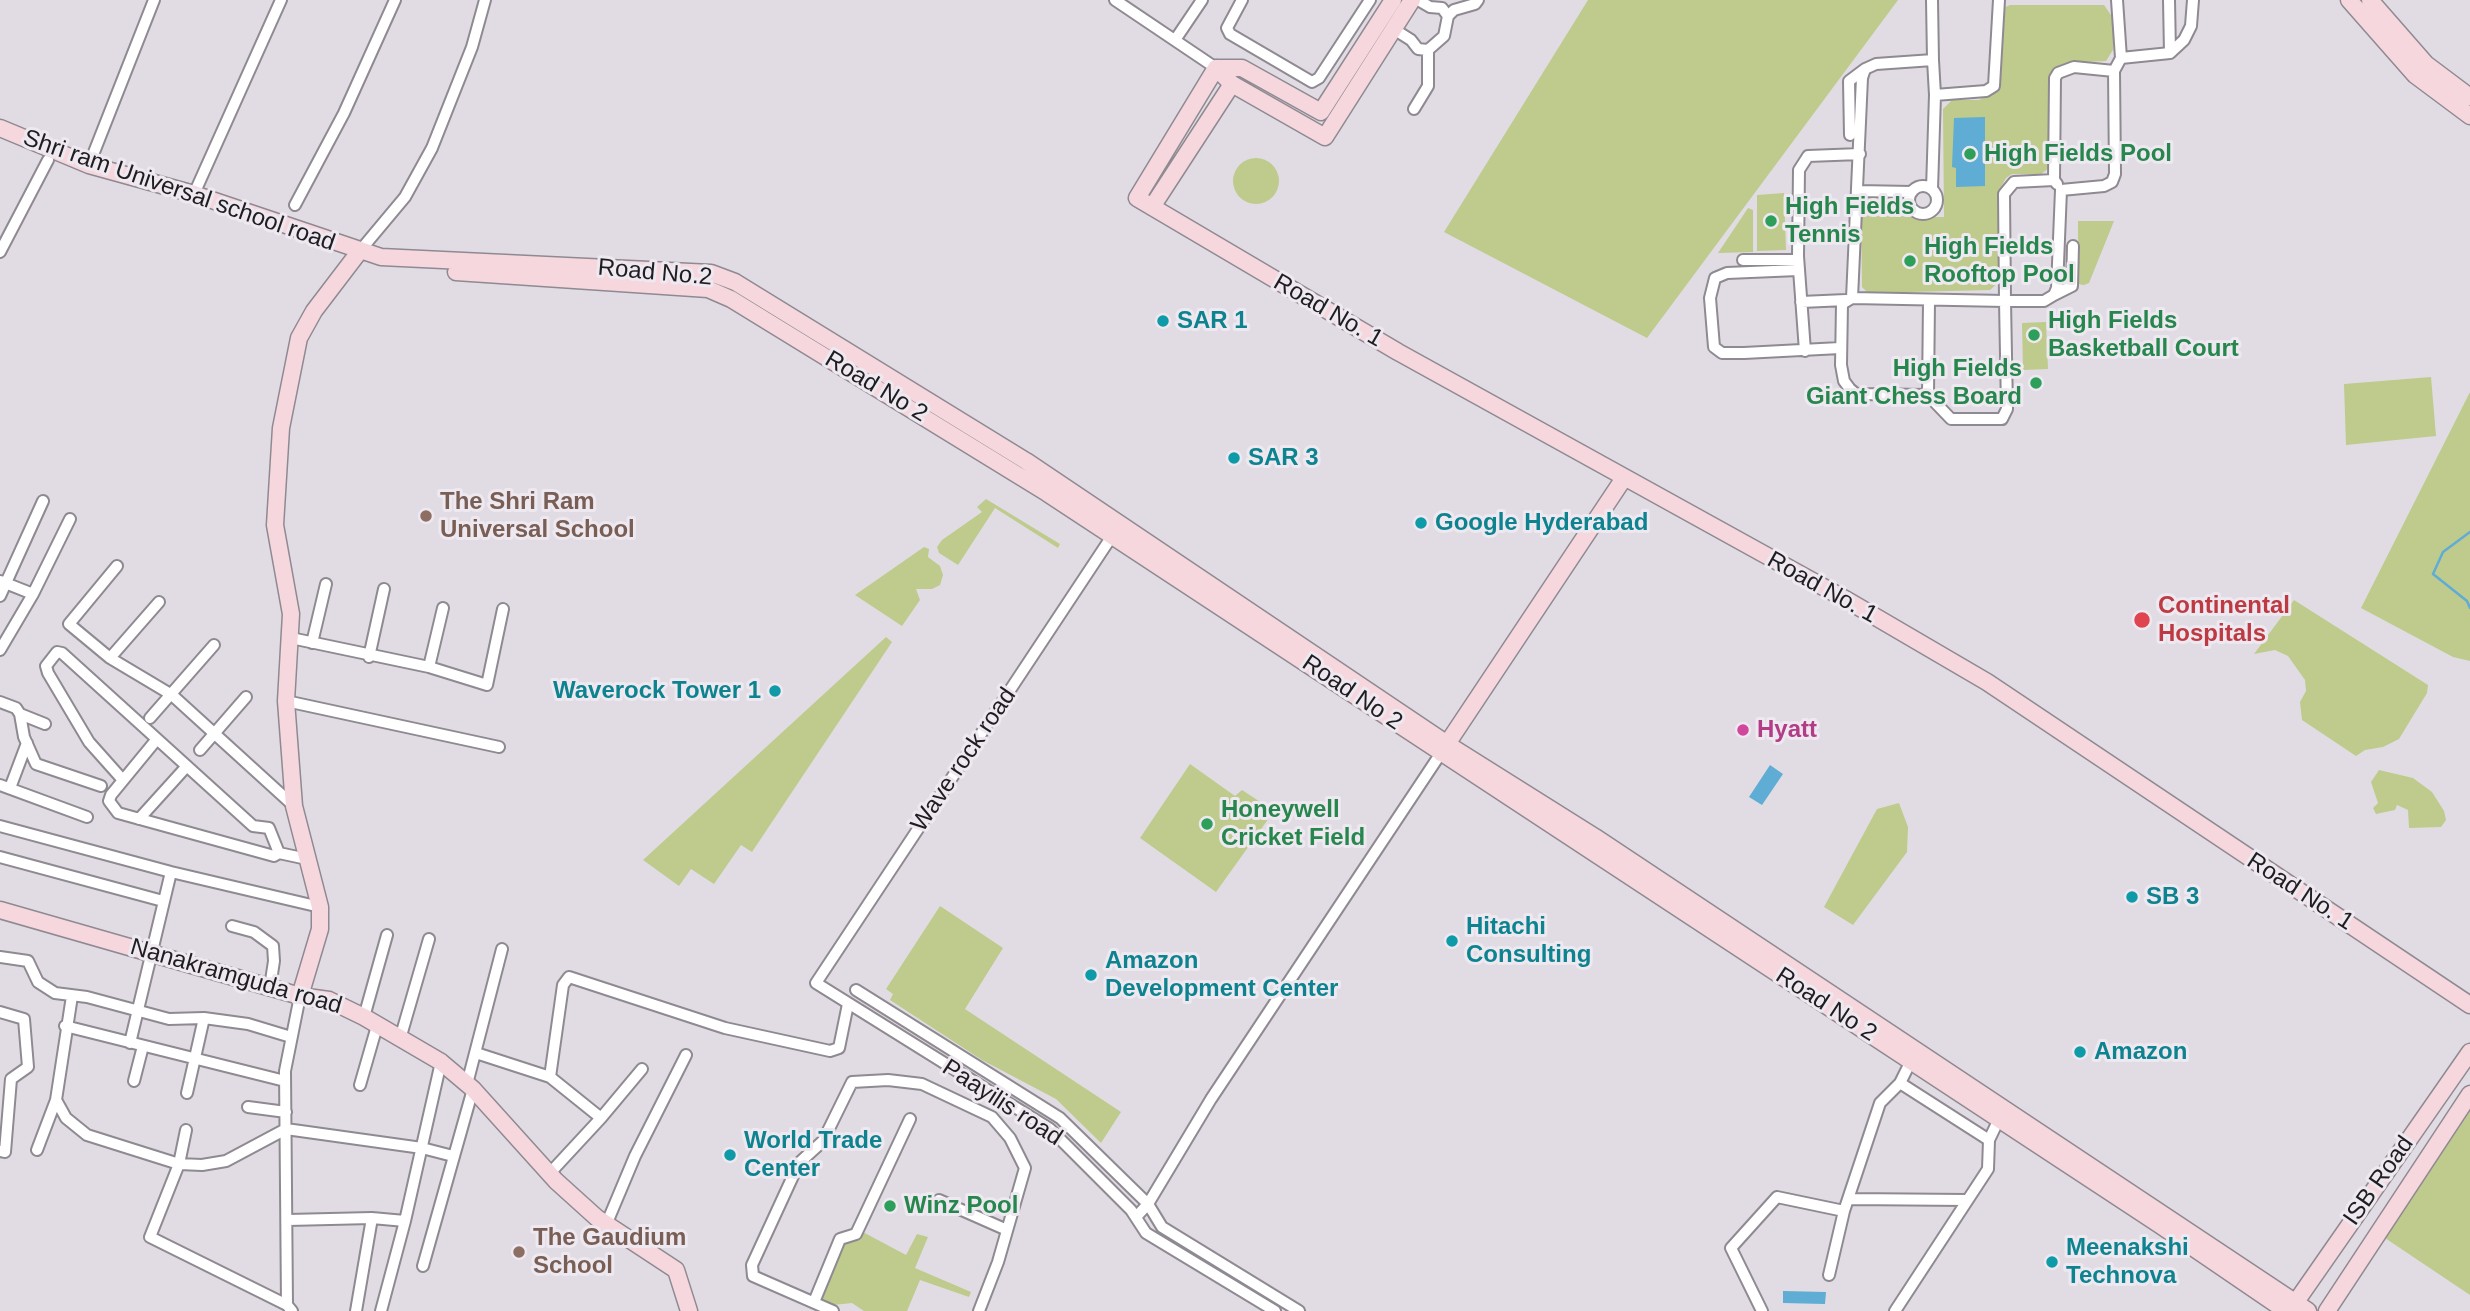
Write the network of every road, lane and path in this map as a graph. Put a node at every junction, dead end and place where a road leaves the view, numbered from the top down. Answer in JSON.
{"nodes":[{"id":1,"x":154,"y":0,"type":"edge"},
{"id":2,"x":281,"y":0,"type":"edge"},
{"id":3,"x":395,"y":0,"type":"edge"},
{"id":4,"x":485,"y":0,"type":"edge"},
{"id":5,"x":1115,"y":0,"type":"edge"},
{"id":6,"x":1202,"y":0,"type":"edge"},
{"id":7,"x":1242,"y":0,"type":"edge"},
{"id":8,"x":1412,"y":0,"type":"edge"},
{"id":9,"x":1418,"y":0,"type":"edge"},
{"id":10,"x":1478,"y":0,"type":"edge"},
{"id":11,"x":1933,"y":0,"type":"edge"},
{"id":12,"x":1999,"y":0,"type":"edge"},
{"id":13,"x":2118,"y":0,"type":"edge"},
{"id":14,"x":2169,"y":0,"type":"edge"},
{"id":15,"x":2193,"y":0,"type":"edge"},
{"id":16,"x":2349,"y":0,"type":"edge"},
{"id":17,"x":2370,"y":0,"type":"edge"},
{"id":18,"x":1369,"y":2,"type":"edge"},
{"id":19,"x":1448,"y":16,"type":"junction"},
{"id":20,"x":1359,"y":18,"type":"junction"},
{"id":21,"x":1388,"y":18,"type":"edge"},
{"id":22,"x":1175,"y":40,"type":"junction"},
{"id":23,"x":2402,"y":47,"type":"junction"},
{"id":24,"x":1428,"y":50,"type":"junction"},
{"id":25,"x":2170,"y":52,"type":"junction"},
{"id":26,"x":2121,"y":58,"type":"junction"},
{"id":27,"x":1933,"y":60,"type":"junction"},
{"id":28,"x":1216,"y":68,"type":"junction"},
{"id":29,"x":1865,"y":69,"type":"junction"},
{"id":30,"x":2115,"y":71,"type":"junction"},
{"id":31,"x":1232,"y":84,"type":"junction"},
{"id":32,"x":1935,"y":94,"type":"junction"},
{"id":33,"x":2470,"y":97,"type":"edge"},
{"id":34,"x":1414,"y":110,"type":"dead end"},
{"id":35,"x":2470,"y":116,"type":"edge"},
{"id":36,"x":0,"y":128,"type":"edge"},
{"id":37,"x":1850,"y":135,"type":"dead end"},
{"id":38,"x":0,"y":138,"type":"edge"},
{"id":39,"x":1860,"y":154,"type":"junction"},
{"id":40,"x":48,"y":160,"type":"junction"},
{"id":41,"x":89,"y":164,"type":"junction"},
{"id":42,"x":2057,"y":185,"type":"junction"},
{"id":43,"x":1932,"y":189,"type":"junction"},
{"id":44,"x":1858,"y":191,"type":"junction"},
{"id":45,"x":1912,"y":192,"type":"junction"},
{"id":46,"x":194,"y":194,"type":"junction"},
{"id":47,"x":295,"y":205,"type":"dead end"},
{"id":48,"x":1152,"y":207,"type":"junction"},
{"id":49,"x":2073,"y":247,"type":"dead end"},
{"id":50,"x":0,"y":252,"type":"edge"},
{"id":51,"x":355,"y":256,"type":"junction"},
{"id":52,"x":1743,"y":260,"type":"dead end"},
{"id":53,"x":1798,"y":265,"type":"junction"},
{"id":54,"x":2054,"y":295,"type":"junction"},
{"id":55,"x":1849,"y":299,"type":"junction"},
{"id":56,"x":1929,"y":301,"type":"junction"},
{"id":57,"x":2005,"y":301,"type":"junction"},
{"id":58,"x":1801,"y":302,"type":"junction"},
{"id":59,"x":1840,"y":348,"type":"junction"},
{"id":60,"x":1805,"y":351,"type":"junction"},
{"id":61,"x":1928,"y":395,"type":"junction"},
{"id":62,"x":1026,"y":461,"type":"joint"},
{"id":63,"x":1624,"y":478,"type":"junction"},
{"id":64,"x":43,"y":501,"type":"dead end"},
{"id":65,"x":70,"y":519,"type":"dead end"},
{"id":66,"x":1116,"y":531,"type":"junction"},
{"id":67,"x":117,"y":566,"type":"dead end"},
{"id":68,"x":3,"y":582,"type":"edge"},
{"id":69,"x":326,"y":584,"type":"dead end"},
{"id":70,"x":384,"y":589,"type":"dead end"},
{"id":71,"x":33,"y":594,"type":"junction"},
{"id":72,"x":0,"y":596,"type":"edge"},
{"id":73,"x":159,"y":602,"type":"dead end"},
{"id":74,"x":443,"y":608,"type":"dead end"},
{"id":75,"x":503,"y":609,"type":"dead end"},
{"id":76,"x":290,"y":638,"type":"junction"},
{"id":77,"x":312,"y":643,"type":"junction"},
{"id":78,"x":214,"y":645,"type":"dead end"},
{"id":79,"x":0,"y":650,"type":"edge"},
{"id":80,"x":369,"y":657,"type":"junction"},
{"id":81,"x":110,"y":658,"type":"junction"},
{"id":82,"x":429,"y":667,"type":"junction"},
{"id":83,"x":172,"y":695,"type":"junction"},
{"id":84,"x":246,"y":697,"type":"dead end"},
{"id":85,"x":286,"y":701,"type":"junction"},
{"id":86,"x":0,"y":702,"type":"edge"},
{"id":87,"x":20,"y":714,"type":"junction"},
{"id":88,"x":150,"y":718,"type":"dead end"},
{"id":89,"x":45,"y":724,"type":"dead end"},
{"id":90,"x":214,"y":734,"type":"junction"},
{"id":91,"x":157,"y":739,"type":"junction"},
{"id":92,"x":26,"y":743,"type":"junction"},
{"id":93,"x":499,"y":747,"type":"dead end"},
{"id":94,"x":1444,"y":749,"type":"junction"},
{"id":95,"x":200,"y":750,"type":"dead end"},
{"id":96,"x":187,"y":766,"type":"junction"},
{"id":97,"x":122,"y":779,"type":"junction"},
{"id":98,"x":101,"y":786,"type":"dead end"},
{"id":99,"x":5,"y":787,"type":"edge"},
{"id":100,"x":294,"y":806,"type":"junction"},
{"id":101,"x":87,"y":817,"type":"dead end"},
{"id":102,"x":139,"y":819,"type":"junction"},
{"id":103,"x":0,"y":826,"type":"edge"},
{"id":104,"x":279,"y":850,"type":"junction"},
{"id":105,"x":306,"y":856,"type":"junction"},
{"id":106,"x":0,"y":857,"type":"edge"},
{"id":107,"x":171,"y":872,"type":"junction"},
{"id":108,"x":163,"y":901,"type":"junction"},
{"id":109,"x":320,"y":907,"type":"junction"},
{"id":110,"x":0,"y":910,"type":"edge"},
{"id":111,"x":232,"y":926,"type":"dead end"},
{"id":112,"x":387,"y":935,"type":"dead end"},
{"id":113,"x":429,"y":939,"type":"dead end"},
{"id":114,"x":502,"y":949,"type":"dead end"},
{"id":115,"x":150,"y":952,"type":"junction"},
{"id":116,"x":0,"y":957,"type":"edge"},
{"id":117,"x":816,"y":983,"type":"joint"},
{"id":118,"x":270,"y":987,"type":"junction"},
{"id":119,"x":856,"y":990,"type":"dead end"},
{"id":120,"x":72,"y":996,"type":"junction"},
{"id":121,"x":300,"y":996,"type":"junction"},
{"id":122,"x":848,"y":1004,"type":"junction"},
{"id":123,"x":2470,"y":1005,"type":"edge"},
{"id":124,"x":0,"y":1012,"type":"edge"},
{"id":125,"x":136,"y":1012,"type":"junction"},
{"id":126,"x":204,"y":1018,"type":"junction"},
{"id":127,"x":371,"y":1021,"type":"junction"},
{"id":128,"x":65,"y":1026,"type":"junction"},
{"id":129,"x":291,"y":1037,"type":"junction"},
{"id":130,"x":400,"y":1039,"type":"junction"},
{"id":131,"x":130,"y":1043,"type":"junction"},
{"id":132,"x":143,"y":1046,"type":"junction"},
{"id":133,"x":2470,"y":1052,"type":"edge"},
{"id":134,"x":476,"y":1053,"type":"junction"},
{"id":135,"x":686,"y":1055,"type":"dead end"},
{"id":136,"x":194,"y":1060,"type":"junction"},
{"id":137,"x":1910,"y":1061,"type":"junction"},
{"id":138,"x":441,"y":1062,"type":"junction"},
{"id":139,"x":642,"y":1069,"type":"dead end"},
{"id":140,"x":550,"y":1077,"type":"junction"},
{"id":141,"x":134,"y":1081,"type":"dead end"},
{"id":142,"x":285,"y":1081,"type":"junction"},
{"id":143,"x":1900,"y":1083,"type":"junction"},
{"id":144,"x":360,"y":1085,"type":"dead end"},
{"id":145,"x":470,"y":1087,"type":"junction"},
{"id":146,"x":187,"y":1093,"type":"dead end"},
{"id":147,"x":2470,"y":1094,"type":"edge"},
{"id":148,"x":56,"y":1100,"type":"junction"},
{"id":149,"x":248,"y":1107,"type":"dead end"},
{"id":150,"x":285,"y":1112,"type":"junction"},
{"id":151,"x":601,"y":1118,"type":"junction"},
{"id":152,"x":1060,"y":1118,"type":"junction"},
{"id":153,"x":910,"y":1119,"type":"dead end"},
{"id":154,"x":1999,"y":1119,"type":"junction"},
{"id":155,"x":286,"y":1129,"type":"junction"},
{"id":156,"x":1050,"y":1129,"type":"junction"},
{"id":157,"x":186,"y":1130,"type":"dead end"},
{"id":158,"x":1989,"y":1140,"type":"junction"},
{"id":159,"x":422,"y":1148,"type":"junction"},
{"id":160,"x":37,"y":1150,"type":"dead end"},
{"id":161,"x":0,"y":1151,"type":"edge"},
{"id":162,"x":453,"y":1156,"type":"junction"},
{"id":163,"x":179,"y":1164,"type":"junction"},
{"id":164,"x":550,"y":1173,"type":"junction"},
{"id":165,"x":1848,"y":1199,"type":"junction"},
{"id":166,"x":939,"y":1200,"type":"dead end"},
{"id":167,"x":1967,"y":1200,"type":"junction"},
{"id":168,"x":1148,"y":1204,"type":"junction"},
{"id":169,"x":1844,"y":1211,"type":"junction"},
{"id":170,"x":1136,"y":1217,"type":"junction"},
{"id":171,"x":372,"y":1218,"type":"junction"},
{"id":172,"x":288,"y":1220,"type":"junction"},
{"id":173,"x":405,"y":1221,"type":"junction"},
{"id":174,"x":606,"y":1225,"type":"junction"},
{"id":175,"x":1007,"y":1230,"type":"junction"},
{"id":176,"x":423,"y":1266,"type":"dead end"},
{"id":177,"x":1829,"y":1275,"type":"dead end"},
{"id":178,"x":814,"y":1302,"type":"junction"},
{"id":179,"x":290,"y":1308,"type":"edge"},
{"id":180,"x":2294,"y":1309,"type":"edge"},
{"id":181,"x":356,"y":1311,"type":"edge"},
{"id":182,"x":381,"y":1311,"type":"edge"},
{"id":183,"x":689,"y":1311,"type":"edge"},
{"id":184,"x":833,"y":1311,"type":"edge"},
{"id":185,"x":979,"y":1311,"type":"edge"},
{"id":186,"x":1275,"y":1311,"type":"edge"},
{"id":187,"x":1299,"y":1311,"type":"edge"},
{"id":188,"x":1762,"y":1311,"type":"edge"},
{"id":189,"x":1895,"y":1311,"type":"edge"},
{"id":190,"x":2327,"y":1311,"type":"edge"}],
"edges":[{"from":1,"to":41,"type":"street"},
{"from":2,"to":46,"type":"street"},
{"from":3,"to":47,"type":"street"},
{"from":4,"to":51,"type":"street"},
{"from":5,"to":22,"type":"street"},
{"from":6,"to":22,"type":"street"},
{"from":7,"to":20,"type":"street"},
{"from":8,"to":21,"type":"street"},
{"from":9,"to":19,"type":"street"},
{"from":10,"to":19,"type":"street"},
{"from":11,"to":27,"type":"street"},
{"from":12,"to":32,"type":"street"},
{"from":13,"to":26,"type":"street"},
{"from":14,"to":25,"type":"street"},
{"from":15,"to":25,"type":"street"},
{"from":16,"to":23,"type":"street"},
{"from":17,"to":23,"type":"street"},
{"from":18,"to":20,"type":"street"},
{"from":18,"to":21,"type":"street"},
{"from":19,"to":24,"type":"street"},
{"from":20,"to":21,"type":"street"},
{"from":21,"to":24,"type":"street"},
{"from":21,"to":28,"type":"street"},
{"from":21,"to":31,"type":"street"},
{"from":22,"to":28,"type":"street"},
{"from":23,"to":33,"type":"street"},
{"from":23,"to":35,"type":"street"},
{"from":24,"to":34,"type":"street"},
{"from":25,"to":26,"type":"street"},
{"from":26,"to":30,"type":"street"},
{"from":27,"to":29,"type":"street"},
{"from":27,"to":32,"type":"street"},
{"from":28,"to":31,"type":"street"},
{"from":28,"to":48,"type":"street","name":"Road No. 1"},
{"from":29,"to":37,"type":"street"},
{"from":29,"to":39,"type":"street"},
{"from":30,"to":42,"type":"street"},
{"from":30,"to":42,"type":"street"},
{"from":31,"to":48,"type":"street"},
{"from":32,"to":43,"type":"street"},
{"from":36,"to":41,"type":"street","name":"Shri ram Universal school road"},
{"from":38,"to":40,"type":"street","name":"Shri ram Universal school road"},
{"from":39,"to":44,"type":"street"},
{"from":39,"to":53,"type":"street"},
{"from":40,"to":50,"type":"street"},
{"from":40,"to":51,"type":"street","name":"Shri ram Universal school road"},
{"from":41,"to":46,"type":"street","name":"Shri ram Universal school road"},
{"from":42,"to":54,"type":"street"},
{"from":42,"to":57,"type":"street"},
{"from":43,"to":45,"type":"street"},
{"from":43,"to":45,"type":"street"},
{"from":44,"to":45,"type":"street"},
{"from":44,"to":55,"type":"street"},
{"from":46,"to":51,"type":"street","name":"Shri ram Universal school road"},
{"from":48,"to":63,"type":"street","name":"Road No. 1"},
{"from":49,"to":54,"type":"street"},
{"from":51,"to":62,"type":"street","name":"Road No.2"},
{"from":51,"to":66,"type":"street","name":"Road No 2"},
{"from":51,"to":76,"type":"street"},
{"from":52,"to":53,"type":"street"},
{"from":53,"to":58,"type":"street"},
{"from":53,"to":60,"type":"street"},
{"from":54,"to":57,"type":"street"},
{"from":55,"to":56,"type":"street"},
{"from":55,"to":58,"type":"street"},
{"from":55,"to":59,"type":"street"},
{"from":56,"to":57,"type":"street"},
{"from":56,"to":61,"type":"street"},
{"from":57,"to":61,"type":"street"},
{"from":58,"to":60,"type":"street"},
{"from":59,"to":60,"type":"street"},
{"from":59,"to":61,"type":"street"},
{"from":62,"to":66,"type":"street","name":"Road No 2"},
{"from":63,"to":94,"type":"street"},
{"from":63,"to":123,"type":"street","name":"Road No. 1"},
{"from":64,"to":68,"type":"street"},
{"from":65,"to":71,"type":"street"},
{"from":66,"to":94,"type":"street","name":"Road No 2"},
{"from":66,"to":117,"type":"street","name":"Wave rock road"},
{"from":67,"to":81,"type":"street"},
{"from":68,"to":71,"type":"street"},
{"from":68,"to":72,"type":"street"},
{"from":69,"to":77,"type":"street"},
{"from":70,"to":80,"type":"street"},
{"from":71,"to":79,"type":"street"},
{"from":73,"to":81,"type":"street"},
{"from":74,"to":82,"type":"street"},
{"from":75,"to":82,"type":"street"},
{"from":76,"to":77,"type":"street"},
{"from":76,"to":85,"type":"street"},
{"from":77,"to":80,"type":"street"},
{"from":78,"to":83,"type":"street"},
{"from":80,"to":82,"type":"street"},
{"from":81,"to":83,"type":"street"},
{"from":83,"to":88,"type":"street"},
{"from":83,"to":90,"type":"street"},
{"from":84,"to":90,"type":"street"},
{"from":85,"to":93,"type":"street"},
{"from":85,"to":100,"type":"street"},
{"from":86,"to":87,"type":"street"},
{"from":87,"to":89,"type":"street"},
{"from":87,"to":92,"type":"street"},
{"from":90,"to":95,"type":"street"},
{"from":90,"to":100,"type":"street"},
{"from":91,"to":96,"type":"street"},
{"from":91,"to":97,"type":"street"},
{"from":91,"to":97,"type":"street"},
{"from":92,"to":98,"type":"street"},
{"from":92,"to":99,"type":"street"},
{"from":94,"to":137,"type":"street","name":"Road No 2"},
{"from":94,"to":168,"type":"street"},
{"from":94,"to":180,"type":"street","name":"Road No 2"},
{"from":96,"to":102,"type":"street"},
{"from":96,"to":104,"type":"street"},
{"from":97,"to":102,"type":"street"},
{"from":99,"to":101,"type":"street"},
{"from":100,"to":105,"type":"street"},
{"from":102,"to":104,"type":"street"},
{"from":103,"to":107,"type":"street"},
{"from":104,"to":105,"type":"street"},
{"from":105,"to":109,"type":"street"},
{"from":106,"to":108,"type":"street"},
{"from":107,"to":108,"type":"street"},
{"from":107,"to":109,"type":"street"},
{"from":108,"to":115,"type":"street"},
{"from":109,"to":121,"type":"street"},
{"from":110,"to":115,"type":"street","name":"Nanakramguda road"},
{"from":111,"to":118,"type":"street"},
{"from":112,"to":127,"type":"street"},
{"from":113,"to":130,"type":"street"},
{"from":114,"to":134,"type":"street"},
{"from":115,"to":118,"type":"street","name":"Nanakramguda road"},
{"from":115,"to":125,"type":"street"},
{"from":116,"to":120,"type":"street"},
{"from":117,"to":122,"type":"street","name":"Paayilis road"},
{"from":118,"to":121,"type":"street","name":"Nanakramguda road"},
{"from":119,"to":152,"type":"street","name":"Paayilis road"},
{"from":120,"to":125,"type":"street"},
{"from":120,"to":128,"type":"street"},
{"from":121,"to":127,"type":"street","name":"Nanakramguda road"},
{"from":121,"to":129,"type":"street"},
{"from":122,"to":140,"type":"street"},
{"from":122,"to":156,"type":"street","name":"Paayilis road"},
{"from":124,"to":161,"type":"street"},
{"from":125,"to":126,"type":"street"},
{"from":125,"to":131,"type":"street"},
{"from":126,"to":129,"type":"street"},
{"from":126,"to":136,"type":"street"},
{"from":127,"to":130,"type":"street","name":"Nanakramguda road"},
{"from":127,"to":144,"type":"street"},
{"from":128,"to":131,"type":"street"},
{"from":128,"to":148,"type":"street"},
{"from":129,"to":142,"type":"street"},
{"from":130,"to":138,"type":"street","name":"Nanakramguda road"},
{"from":131,"to":132,"type":"street"},
{"from":132,"to":136,"type":"street"},
{"from":132,"to":141,"type":"street"},
{"from":133,"to":180,"type":"street","name":"ISB Road"},
{"from":134,"to":140,"type":"street"},
{"from":134,"to":145,"type":"street"},
{"from":135,"to":174,"type":"street"},
{"from":136,"to":142,"type":"street"},
{"from":136,"to":146,"type":"street"},
{"from":137,"to":143,"type":"street"},
{"from":137,"to":154,"type":"street","name":"Road No 2"},
{"from":138,"to":145,"type":"street","name":"Nanakramguda road"},
{"from":138,"to":159,"type":"street"},
{"from":139,"to":151,"type":"street"},
{"from":140,"to":151,"type":"street"},
{"from":142,"to":150,"type":"street"},
{"from":143,"to":158,"type":"street"},
{"from":143,"to":165,"type":"street"},
{"from":145,"to":162,"type":"street"},
{"from":145,"to":164,"type":"street","name":"Nanakramguda road"},
{"from":147,"to":190,"type":"street","name":"ISB Road"},
{"from":148,"to":160,"type":"street"},
{"from":148,"to":163,"type":"street"},
{"from":149,"to":150,"type":"street"},
{"from":150,"to":155,"type":"street"},
{"from":151,"to":164,"type":"street"},
{"from":152,"to":156,"type":"street"},
{"from":152,"to":168,"type":"street","name":"Paayilis road"},
{"from":153,"to":178,"type":"street"},
{"from":154,"to":158,"type":"street"},
{"from":154,"to":180,"type":"street","name":"Road No 2"},
{"from":155,"to":159,"type":"street"},
{"from":155,"to":163,"type":"street"},
{"from":155,"to":172,"type":"street"},
{"from":156,"to":170,"type":"street","name":"Paayilis road"},
{"from":157,"to":163,"type":"street"},
{"from":158,"to":167,"type":"street"},
{"from":159,"to":162,"type":"street"},
{"from":159,"to":173,"type":"street"},
{"from":162,"to":176,"type":"street"},
{"from":163,"to":179,"type":"street"},
{"from":164,"to":174,"type":"street","name":"Nanakramguda road"},
{"from":165,"to":167,"type":"street"},
{"from":165,"to":169,"type":"street"},
{"from":166,"to":175,"type":"street"},
{"from":167,"to":189,"type":"street"},
{"from":168,"to":170,"type":"street"},
{"from":168,"to":187,"type":"street","name":"Paayilis road"},
{"from":169,"to":177,"type":"street"},
{"from":169,"to":188,"type":"street"},
{"from":170,"to":186,"type":"street","name":"Paayilis road"},
{"from":171,"to":172,"type":"street"},
{"from":171,"to":173,"type":"street"},
{"from":171,"to":181,"type":"street"},
{"from":172,"to":179,"type":"street"},
{"from":173,"to":182,"type":"street"},
{"from":174,"to":183,"type":"street","name":"Nanakramguda road"},
{"from":175,"to":178,"type":"street"},
{"from":175,"to":185,"type":"street"},
{"from":178,"to":184,"type":"street"}]}
